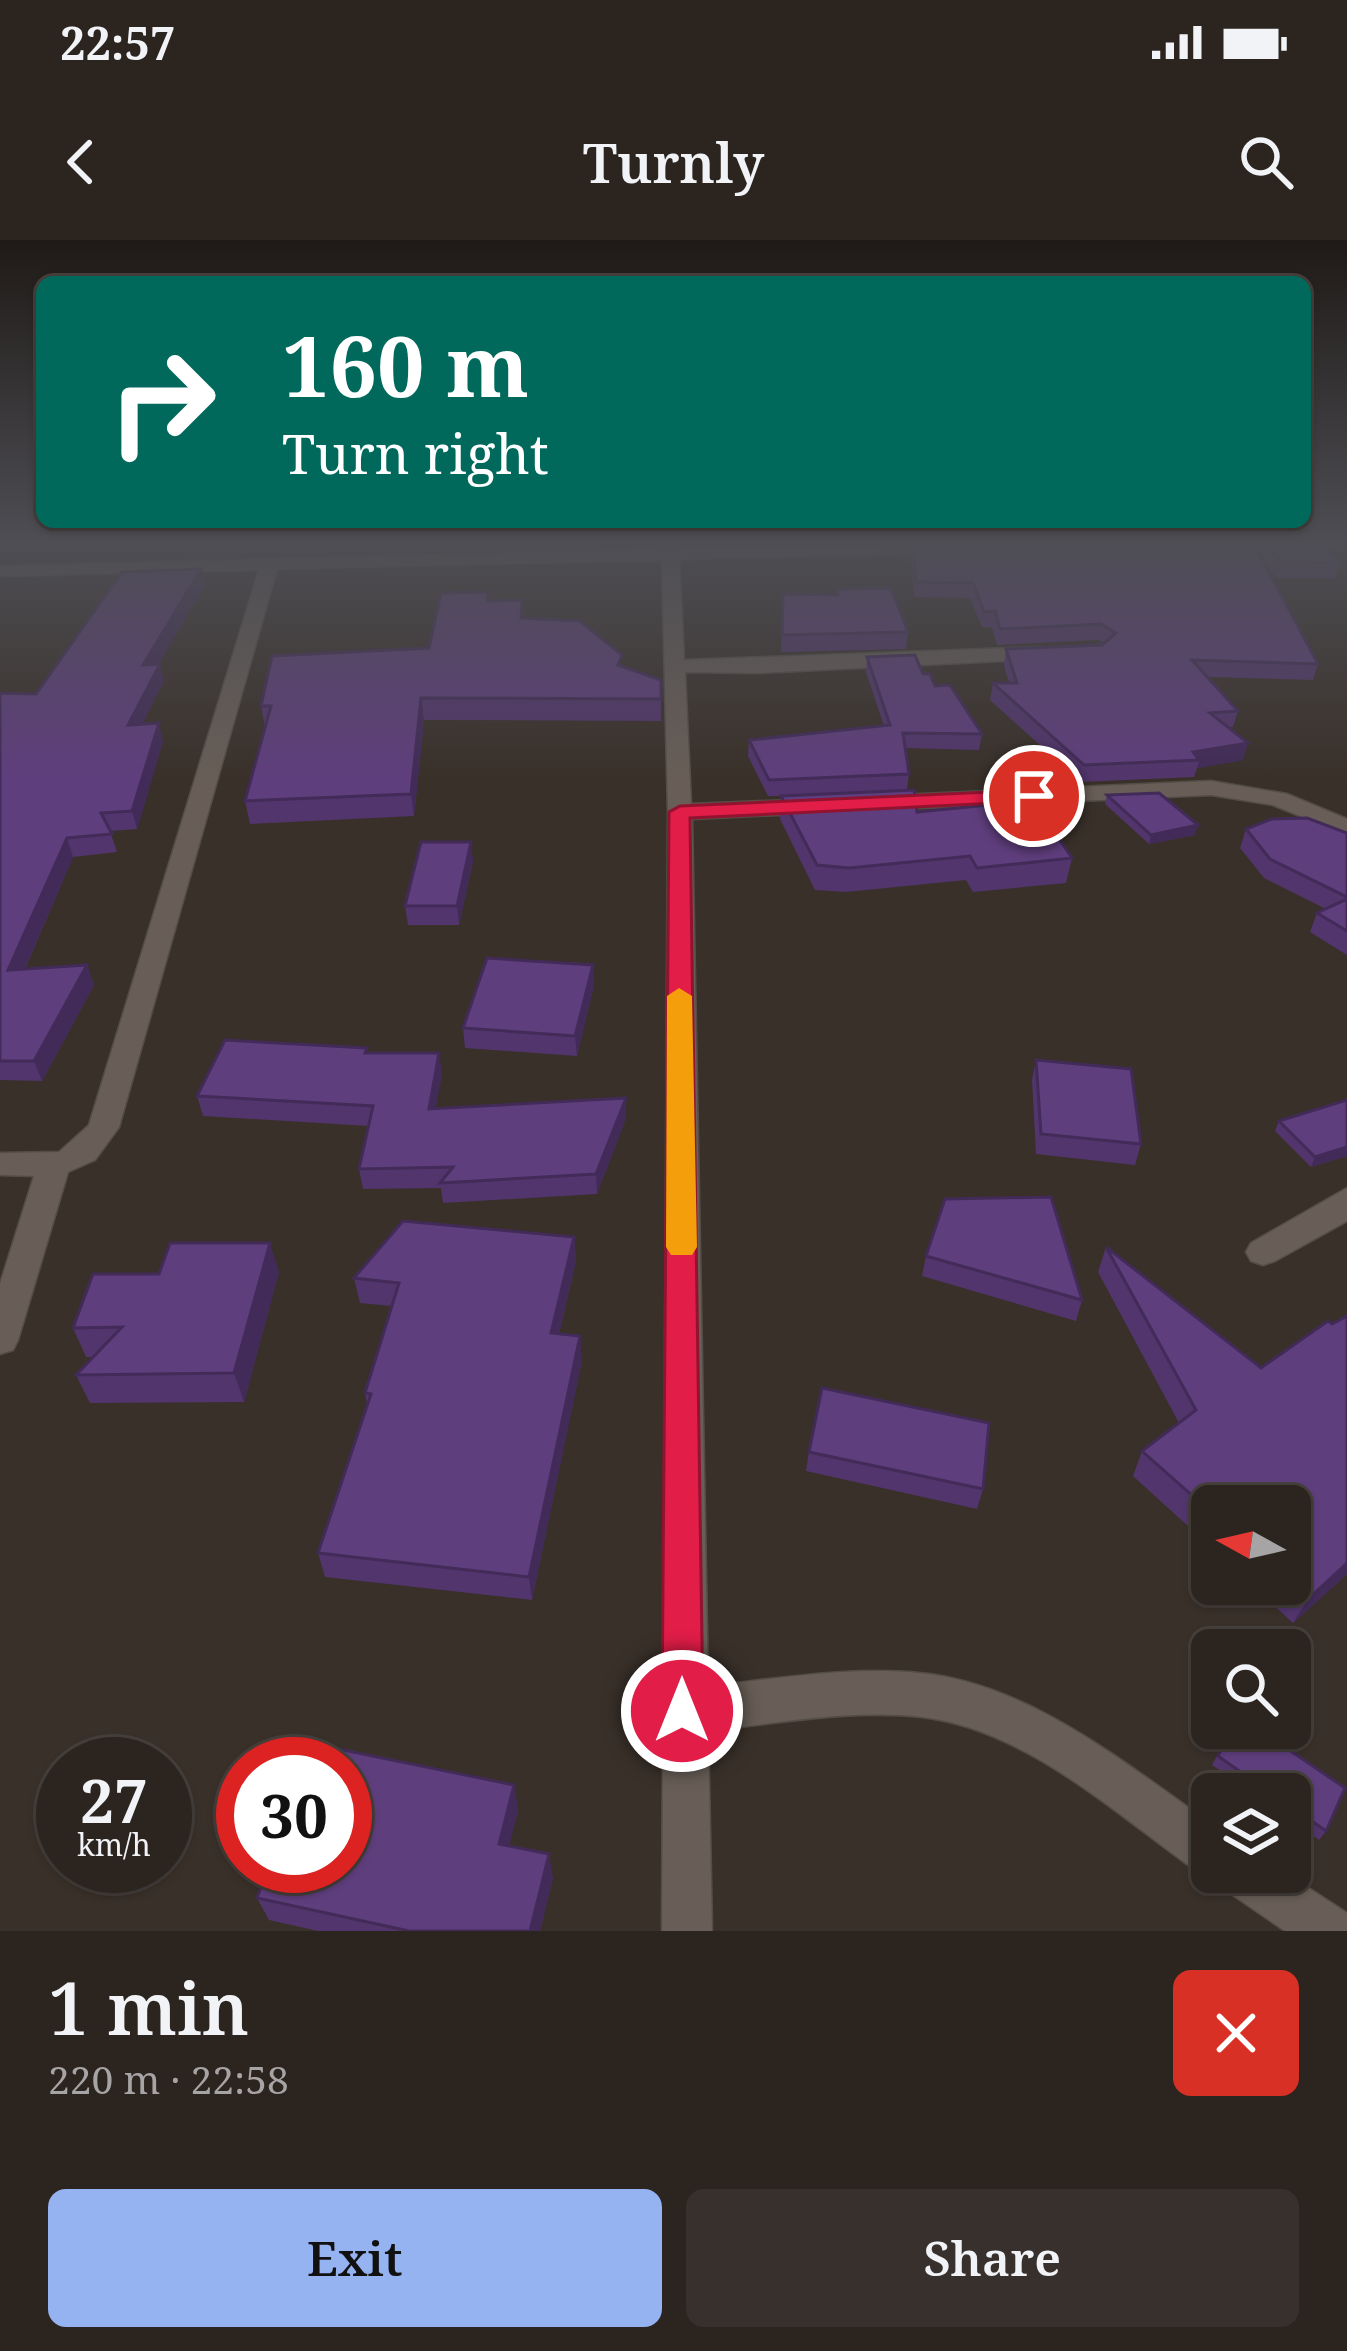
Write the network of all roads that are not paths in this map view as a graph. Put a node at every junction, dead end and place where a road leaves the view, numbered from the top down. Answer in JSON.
{"nodes":[{"id":1,"x":252,"y":623,"type":"edge"},
{"id":2,"x":673,"y":623,"type":"edge"},
{"id":3,"x":1054,"y":652,"type":"edge"},
{"id":4,"x":676,"y":666,"type":"junction"},
{"id":5,"x":680,"y":812,"type":"junction"},
{"id":6,"x":1347,"y":828,"type":"edge"},
{"id":7,"x":0,"y":1163,"type":"edge"},
{"id":8,"x":55,"y":1165,"type":"junction"},
{"id":9,"x":1347,"y":1200,"type":"edge"},
{"id":10,"x":1263,"y":1252,"type":"dead end"},
{"id":11,"x":0,"y":1340,"type":"edge"},
{"id":12,"x":682,"y":1711,"type":"junction"},
{"id":13,"x":1191,"y":1839,"type":"edge"},
{"id":14,"x":1272,"y":1893,"type":"edge"},
{"id":15,"x":687,"y":1931,"type":"edge"},
{"id":16,"x":1329,"y":1931,"type":"edge"}],
"edges":[{"from":1,"to":8,"type":"street"},
{"from":2,"to":4,"type":"street"},
{"from":3,"to":4,"type":"street"},
{"from":4,"to":5,"type":"street"},
{"from":5,"to":6,"type":"street"},
{"from":5,"to":12,"type":"street"},
{"from":7,"to":8,"type":"street"},
{"from":8,"to":11,"type":"street"},
{"from":9,"to":10,"type":"street"},
{"from":12,"to":13,"type":"street"},
{"from":12,"to":15,"type":"street"},
{"from":14,"to":16,"type":"street"}]}
